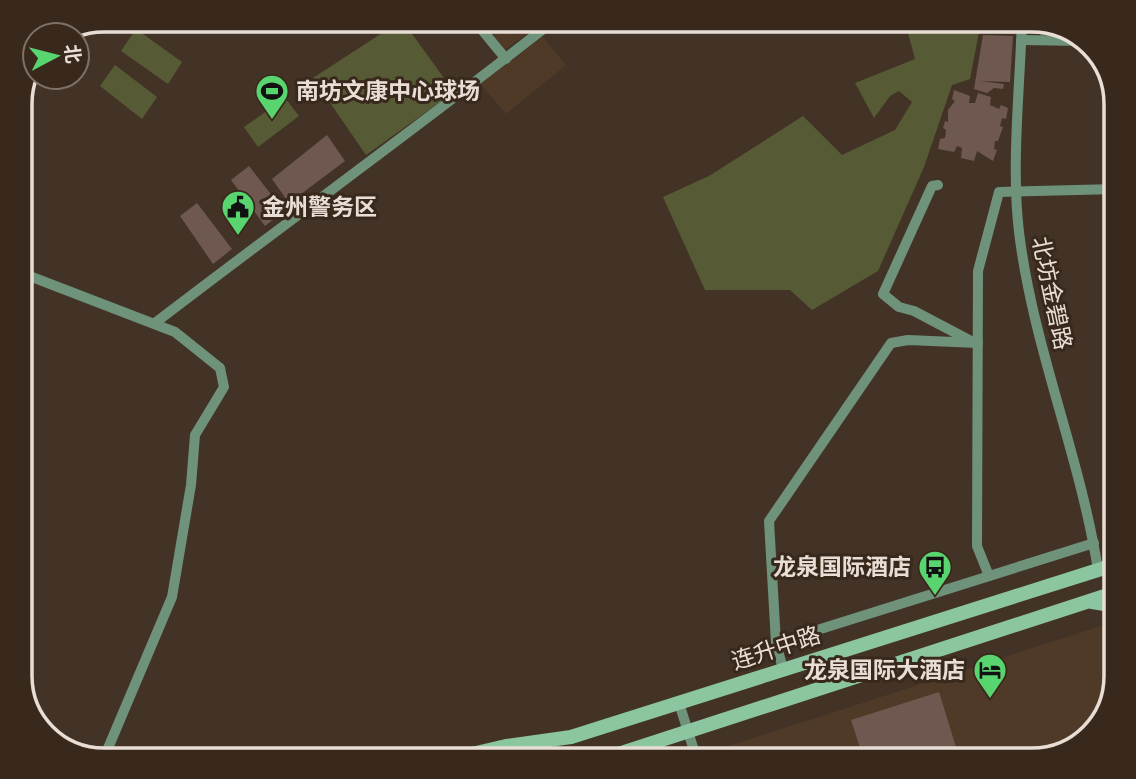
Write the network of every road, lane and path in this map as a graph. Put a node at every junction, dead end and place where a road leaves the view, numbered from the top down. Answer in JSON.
{"nodes":[{"id":1,"x":484,"y":32,"type":"edge"},
{"id":2,"x":540,"y":32,"type":"edge"},
{"id":3,"x":1021,"y":32,"type":"edge"},
{"id":4,"x":1021,"y":40,"type":"junction"},
{"id":5,"x":1068,"y":41,"type":"edge"},
{"id":6,"x":506,"y":59,"type":"junction"},
{"id":7,"x":938,"y":185,"type":"dead end"},
{"id":8,"x":1104,"y":190,"type":"edge"},
{"id":9,"x":1017,"y":191,"type":"junction"},
{"id":10,"x":32,"y":277,"type":"edge"},
{"id":11,"x":155,"y":323,"type":"junction"},
{"id":12,"x":978,"y":343,"type":"junction"},
{"id":13,"x":1094,"y":543,"type":"junction"},
{"id":14,"x":1104,"y":564,"type":"edge"},
{"id":15,"x":1104,"y":567,"type":"edge"},
{"id":16,"x":1098,"y":569,"type":"junction"},
{"id":17,"x":989,"y":576,"type":"junction"},
{"id":18,"x":1104,"y":596,"type":"edge"},
{"id":19,"x":1088,"y":602,"type":"junction"},
{"id":20,"x":1104,"y":604,"type":"edge"},
{"id":21,"x":776,"y":643,"type":"junction"},
{"id":22,"x":783,"y":670,"type":"junction"},
{"id":23,"x":679,"y":703,"type":"junction"},
{"id":24,"x":688,"y":731,"type":"junction"},
{"id":25,"x":108,"y":748,"type":"edge"},
{"id":26,"x":497,"y":748,"type":"edge"},
{"id":27,"x":636,"y":748,"type":"edge"},
{"id":28,"x":693,"y":748,"type":"edge"}],
"edges":[{"from":1,"to":6,"type":"street"},
{"from":2,"to":6,"type":"street"},
{"from":3,"to":4,"type":"street","name":"北坊金碧路"},
{"from":4,"to":5,"type":"street"},
{"from":4,"to":9,"type":"street","name":"北坊金碧路"},
{"from":6,"to":11,"type":"street"},
{"from":7,"to":12,"type":"street"},
{"from":8,"to":9,"type":"street"},
{"from":9,"to":12,"type":"street"},
{"from":9,"to":13,"type":"street","name":"北坊金碧路"},
{"from":10,"to":11,"type":"street"},
{"from":11,"to":25,"type":"street"},
{"from":12,"to":17,"type":"street"},
{"from":12,"to":21,"type":"street"},
{"from":13,"to":16,"type":"street","name":"北坊金碧路"},
{"from":13,"to":17,"type":"street"},
{"from":14,"to":16,"type":"main road"},
{"from":15,"to":16,"type":"main road","name":"连升中路"},
{"from":16,"to":22,"type":"main road","name":"连升中路"},
{"from":17,"to":21,"type":"street"},
{"from":18,"to":19,"type":"main road"},
{"from":19,"to":20,"type":"main road"},
{"from":19,"to":24,"type":"main road"},
{"from":21,"to":22,"type":"street"},
{"from":22,"to":23,"type":"main road","name":"连升中路"},
{"from":23,"to":24,"type":"street"},
{"from":23,"to":26,"type":"main road","name":"连升中路"},
{"from":24,"to":27,"type":"main road"},
{"from":24,"to":28,"type":"street"}]}
